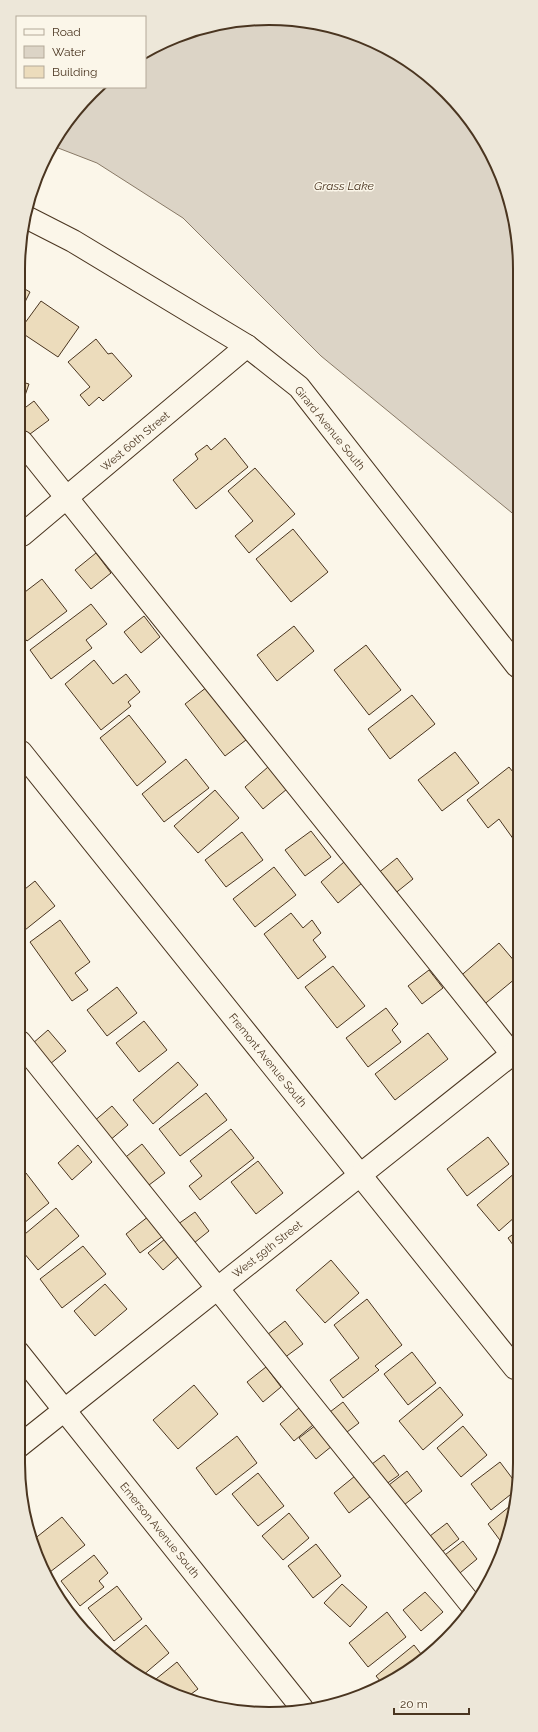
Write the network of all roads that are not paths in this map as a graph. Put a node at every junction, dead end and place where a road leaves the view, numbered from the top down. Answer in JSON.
{"nodes":[{"id":1,"x":30,"y":219,"type":"edge"},
{"id":2,"x":248,"y":346,"type":"junction"},
{"id":3,"x":25,"y":446,"type":"edge"},
{"id":4,"x":66,"y":498,"type":"junction"},
{"id":5,"x":25,"y":532,"type":"edge"},
{"id":6,"x":513,"y":661,"type":"edge"},
{"id":7,"x":25,"y":757,"type":"edge"},
{"id":8,"x":25,"y":1048,"type":"edge"},
{"id":9,"x":513,"y":1051,"type":"edge"},
{"id":10,"x":513,"y":1053,"type":"edge"},
{"id":11,"x":360,"y":1174,"type":"junction"},
{"id":12,"x":218,"y":1288,"type":"junction"},
{"id":13,"x":25,"y":1361,"type":"edge"},
{"id":14,"x":513,"y":1365,"type":"edge"},
{"id":15,"x":64,"y":1410,"type":"junction"},
{"id":16,"x":25,"y":1441,"type":"edge"},
{"id":17,"x":470,"y":1602,"type":"edge"},
{"id":18,"x":300,"y":1705,"type":"edge"}],
"edges":[{"from":1,"to":2,"type":"street","name":"Girard Avenue South"},
{"from":2,"to":4,"type":"street","name":"West 60th Street"},
{"from":2,"to":6,"type":"street","name":"Girard Avenue South"},
{"from":3,"to":4,"type":"street"},
{"from":4,"to":5,"type":"street","name":"West 60th Street"},
{"from":4,"to":9,"type":"street"},
{"from":7,"to":11,"type":"street","name":"Fremont Avenue South"},
{"from":8,"to":12,"type":"street"},
{"from":10,"to":11,"type":"street","name":"West 59th Street"},
{"from":11,"to":12,"type":"street","name":"West 59th Street"},
{"from":11,"to":14,"type":"street","name":"Fremont Avenue South"},
{"from":12,"to":15,"type":"street","name":"West 59th Street"},
{"from":12,"to":17,"type":"street"},
{"from":13,"to":15,"type":"street","name":"Emerson Avenue South"},
{"from":15,"to":16,"type":"street","name":"West 59th Street"},
{"from":15,"to":18,"type":"street","name":"Emerson Avenue South"}]}
